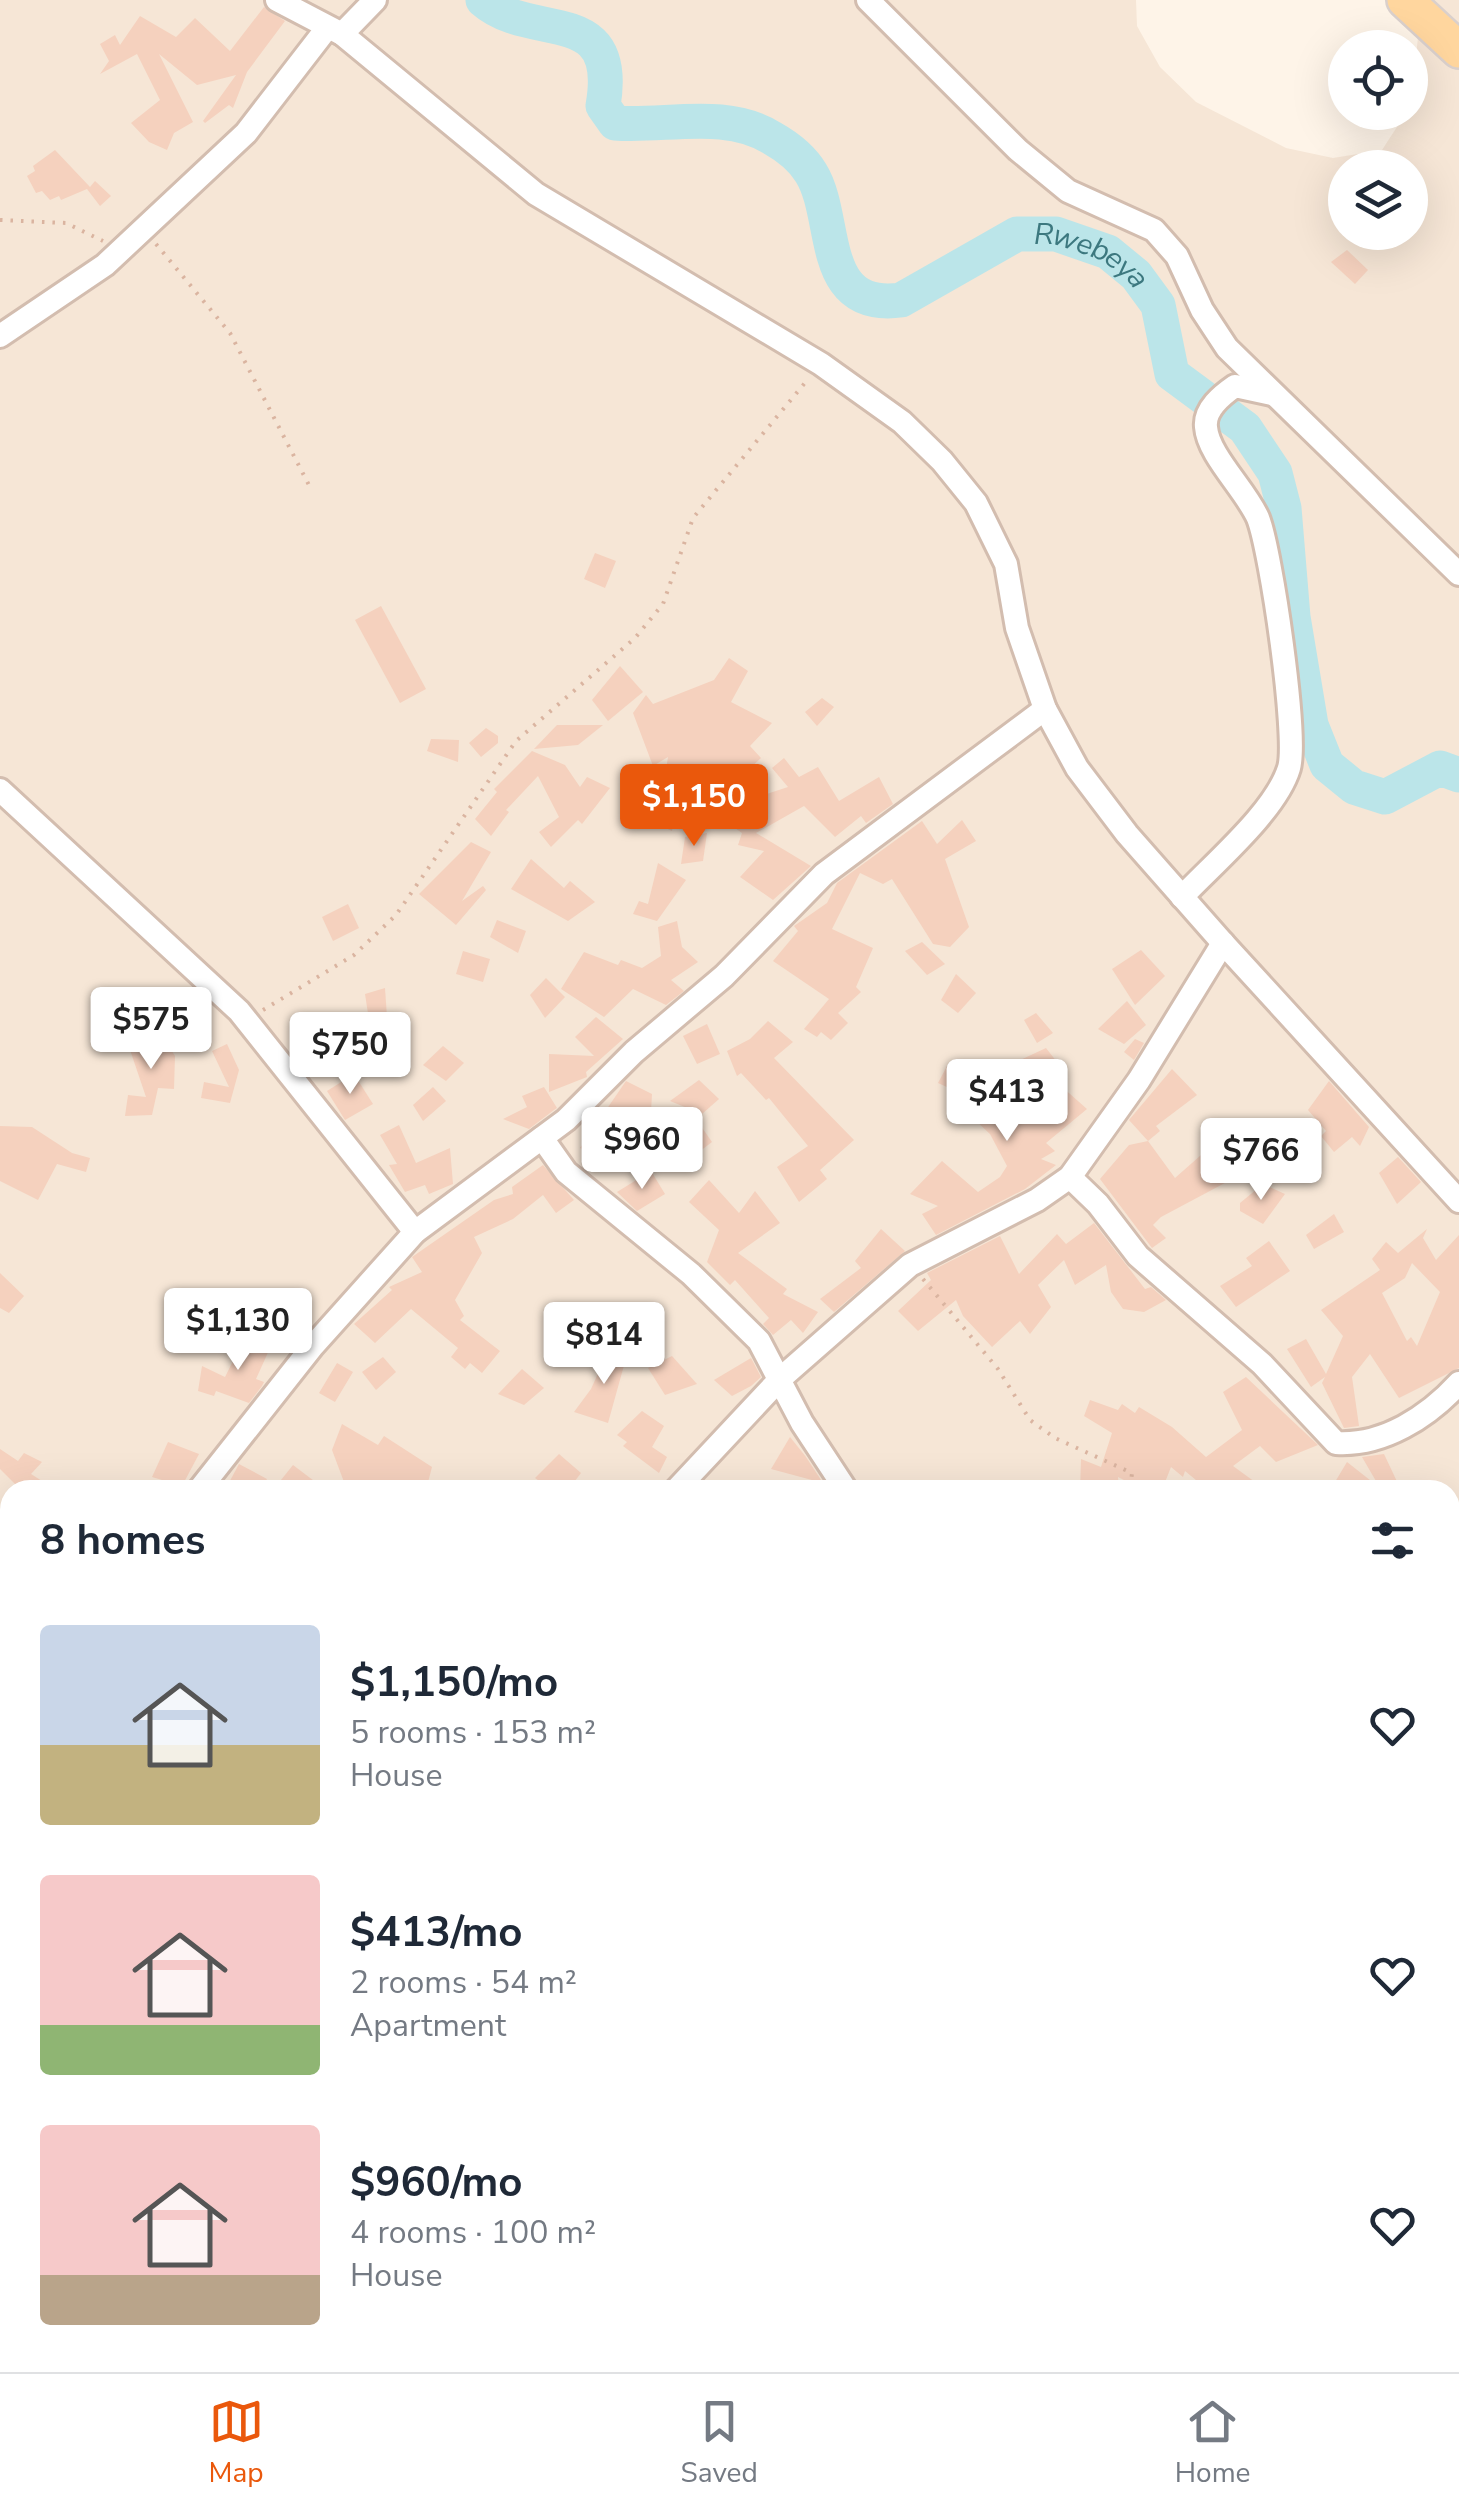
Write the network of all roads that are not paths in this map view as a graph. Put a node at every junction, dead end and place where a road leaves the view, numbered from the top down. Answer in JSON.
{"nodes":[{"id":1,"x":277,"y":0,"type":"edge"},
{"id":2,"x":375,"y":0,"type":"edge"},
{"id":3,"x":868,"y":0,"type":"edge"},
{"id":4,"x":1405,"y":0,"type":"edge"},
{"id":5,"x":334,"y":31,"type":"junction"},
{"id":6,"x":1459,"y":50,"type":"edge"},
{"id":7,"x":0,"y":336,"type":"edge"},
{"id":8,"x":1275,"y":394,"type":"junction"},
{"id":9,"x":1459,"y":574,"type":"edge"},
{"id":10,"x":1044,"y":709,"type":"junction"},
{"id":11,"x":0,"y":790,"type":"edge"},
{"id":12,"x":1182,"y":896,"type":"junction"},
{"id":13,"x":1223,"y":943,"type":"junction"},
{"id":14,"x":542,"y":1138,"type":"junction"},
{"id":15,"x":1070,"y":1177,"type":"junction"},
{"id":16,"x":1459,"y":1201,"type":"edge"},
{"id":17,"x":415,"y":1232,"type":"junction"},
{"id":18,"x":780,"y":1380,"type":"junction"},
{"id":19,"x":1459,"y":1383,"type":"edge"},
{"id":20,"x":206,"y":1480,"type":"edge"},
{"id":21,"x":685,"y":1480,"type":"edge"},
{"id":22,"x":839,"y":1480,"type":"edge"}],
"edges":[{"from":1,"to":5,"type":"street"},
{"from":2,"to":5,"type":"street"},
{"from":3,"to":8,"type":"street"},
{"from":4,"to":6,"type":"main road"},
{"from":5,"to":7,"type":"street"},
{"from":5,"to":10,"type":"street"},
{"from":8,"to":9,"type":"street"},
{"from":8,"to":12,"type":"street"},
{"from":10,"to":12,"type":"street"},
{"from":10,"to":14,"type":"street"},
{"from":11,"to":17,"type":"street"},
{"from":12,"to":13,"type":"street"},
{"from":13,"to":15,"type":"street"},
{"from":13,"to":16,"type":"street"},
{"from":14,"to":17,"type":"street"},
{"from":14,"to":18,"type":"street"},
{"from":15,"to":18,"type":"street"},
{"from":15,"to":19,"type":"street"},
{"from":17,"to":20,"type":"street"},
{"from":18,"to":21,"type":"street"},
{"from":18,"to":22,"type":"street"}]}
